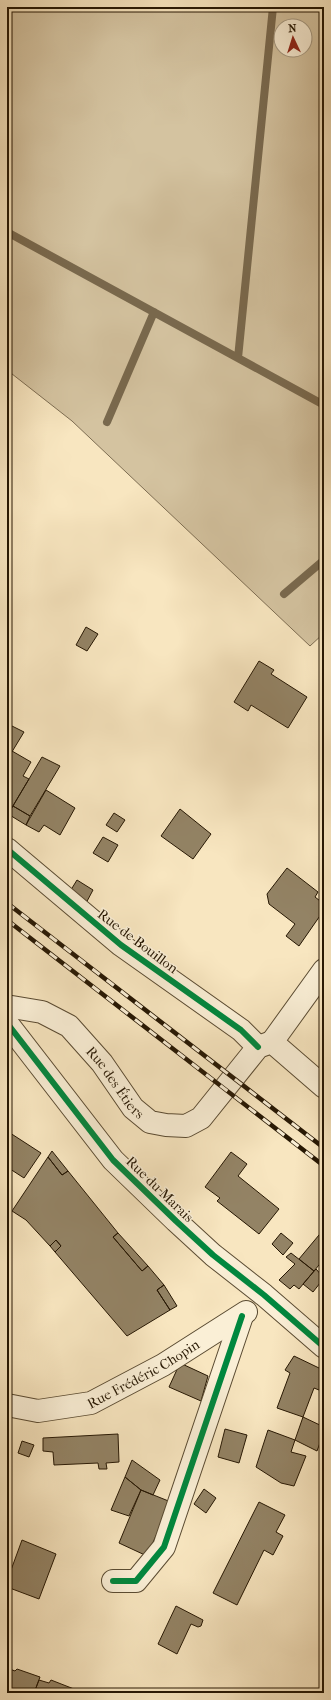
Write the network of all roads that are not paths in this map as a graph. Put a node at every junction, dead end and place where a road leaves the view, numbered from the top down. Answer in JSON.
{"nodes":[{"id":1,"x":7,"y":849,"type":"edge"},
{"id":2,"x":324,"y":970,"type":"edge"},
{"id":3,"x":7,"y":1008,"type":"edge"},
{"id":4,"x":7,"y":1023,"type":"edge"},
{"id":5,"x":265,"y":1045,"type":"junction"},
{"id":6,"x":324,"y":1087,"type":"edge"},
{"id":7,"x":264,"y":1295,"type":"junction"},
{"id":8,"x":242,"y":1316,"type":"junction"},
{"id":9,"x":324,"y":1347,"type":"edge"},
{"id":10,"x":7,"y":1405,"type":"edge"},
{"id":11,"x":113,"y":1581,"type":"dead end"}],
"edges":[{"from":1,"to":5,"type":"street","name":"Rue de Bouillon"},
{"from":2,"to":5,"type":"street","name":"Rue des Étiers"},
{"from":3,"to":5,"type":"street","name":"Rue des Étiers"},
{"from":4,"to":7,"type":"street","name":"Rue du Marais"},
{"from":5,"to":6,"type":"street"},
{"from":7,"to":8,"type":"street","name":"Rue Frédéric Chopin"},
{"from":7,"to":9,"type":"street","name":"Rue du Marais"},
{"from":8,"to":10,"type":"street","name":"Rue Frédéric Chopin"},
{"from":8,"to":11,"type":"street"}]}
